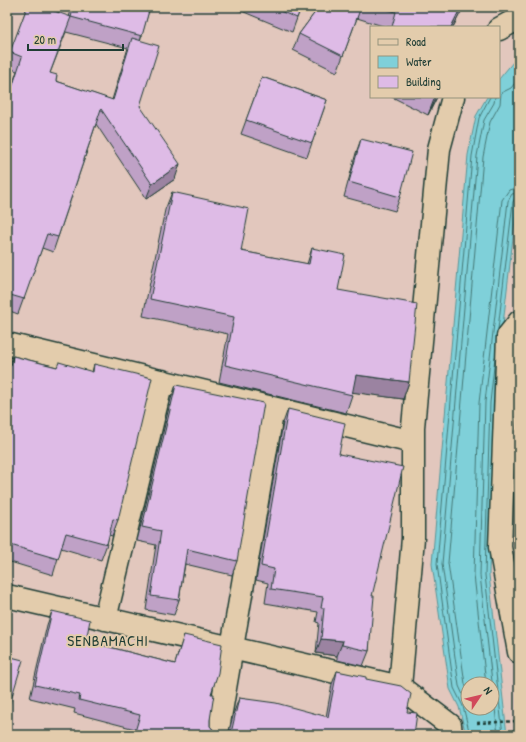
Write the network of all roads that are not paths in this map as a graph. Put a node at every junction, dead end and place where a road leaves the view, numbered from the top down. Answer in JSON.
{"nodes":[{"id":1,"x":519,"y":18,"type":"edge"},
{"id":2,"x":500,"y":28,"type":"edge"},
{"id":3,"x":454,"y":98,"type":"edge"},
{"id":4,"x":519,"y":322,"type":"edge"},
{"id":5,"x":7,"y":344,"type":"edge"},
{"id":6,"x":162,"y":381,"type":"junction"},
{"id":7,"x":273,"y":408,"type":"junction"},
{"id":8,"x":413,"y":442,"type":"junction"},
{"id":9,"x":7,"y":596,"type":"edge"},
{"id":10,"x":104,"y":619,"type":"junction"},
{"id":11,"x":232,"y":648,"type":"junction"},
{"id":12,"x":519,"y":652,"type":"edge"},
{"id":13,"x":400,"y":686,"type":"junction"},
{"id":14,"x":217,"y":735,"type":"edge"},
{"id":15,"x":451,"y":735,"type":"edge"}],
"edges":[{"from":1,"to":2,"type":"street"},
{"from":3,"to":8,"type":"street"},
{"from":4,"to":12,"type":"street"},
{"from":5,"to":6,"type":"street"},
{"from":6,"to":7,"type":"street"},
{"from":6,"to":10,"type":"street"},
{"from":7,"to":8,"type":"street"},
{"from":7,"to":11,"type":"street"},
{"from":8,"to":13,"type":"street"},
{"from":9,"to":10,"type":"street"},
{"from":10,"to":11,"type":"street"},
{"from":11,"to":13,"type":"street"},
{"from":11,"to":14,"type":"street"},
{"from":13,"to":15,"type":"street"}]}
